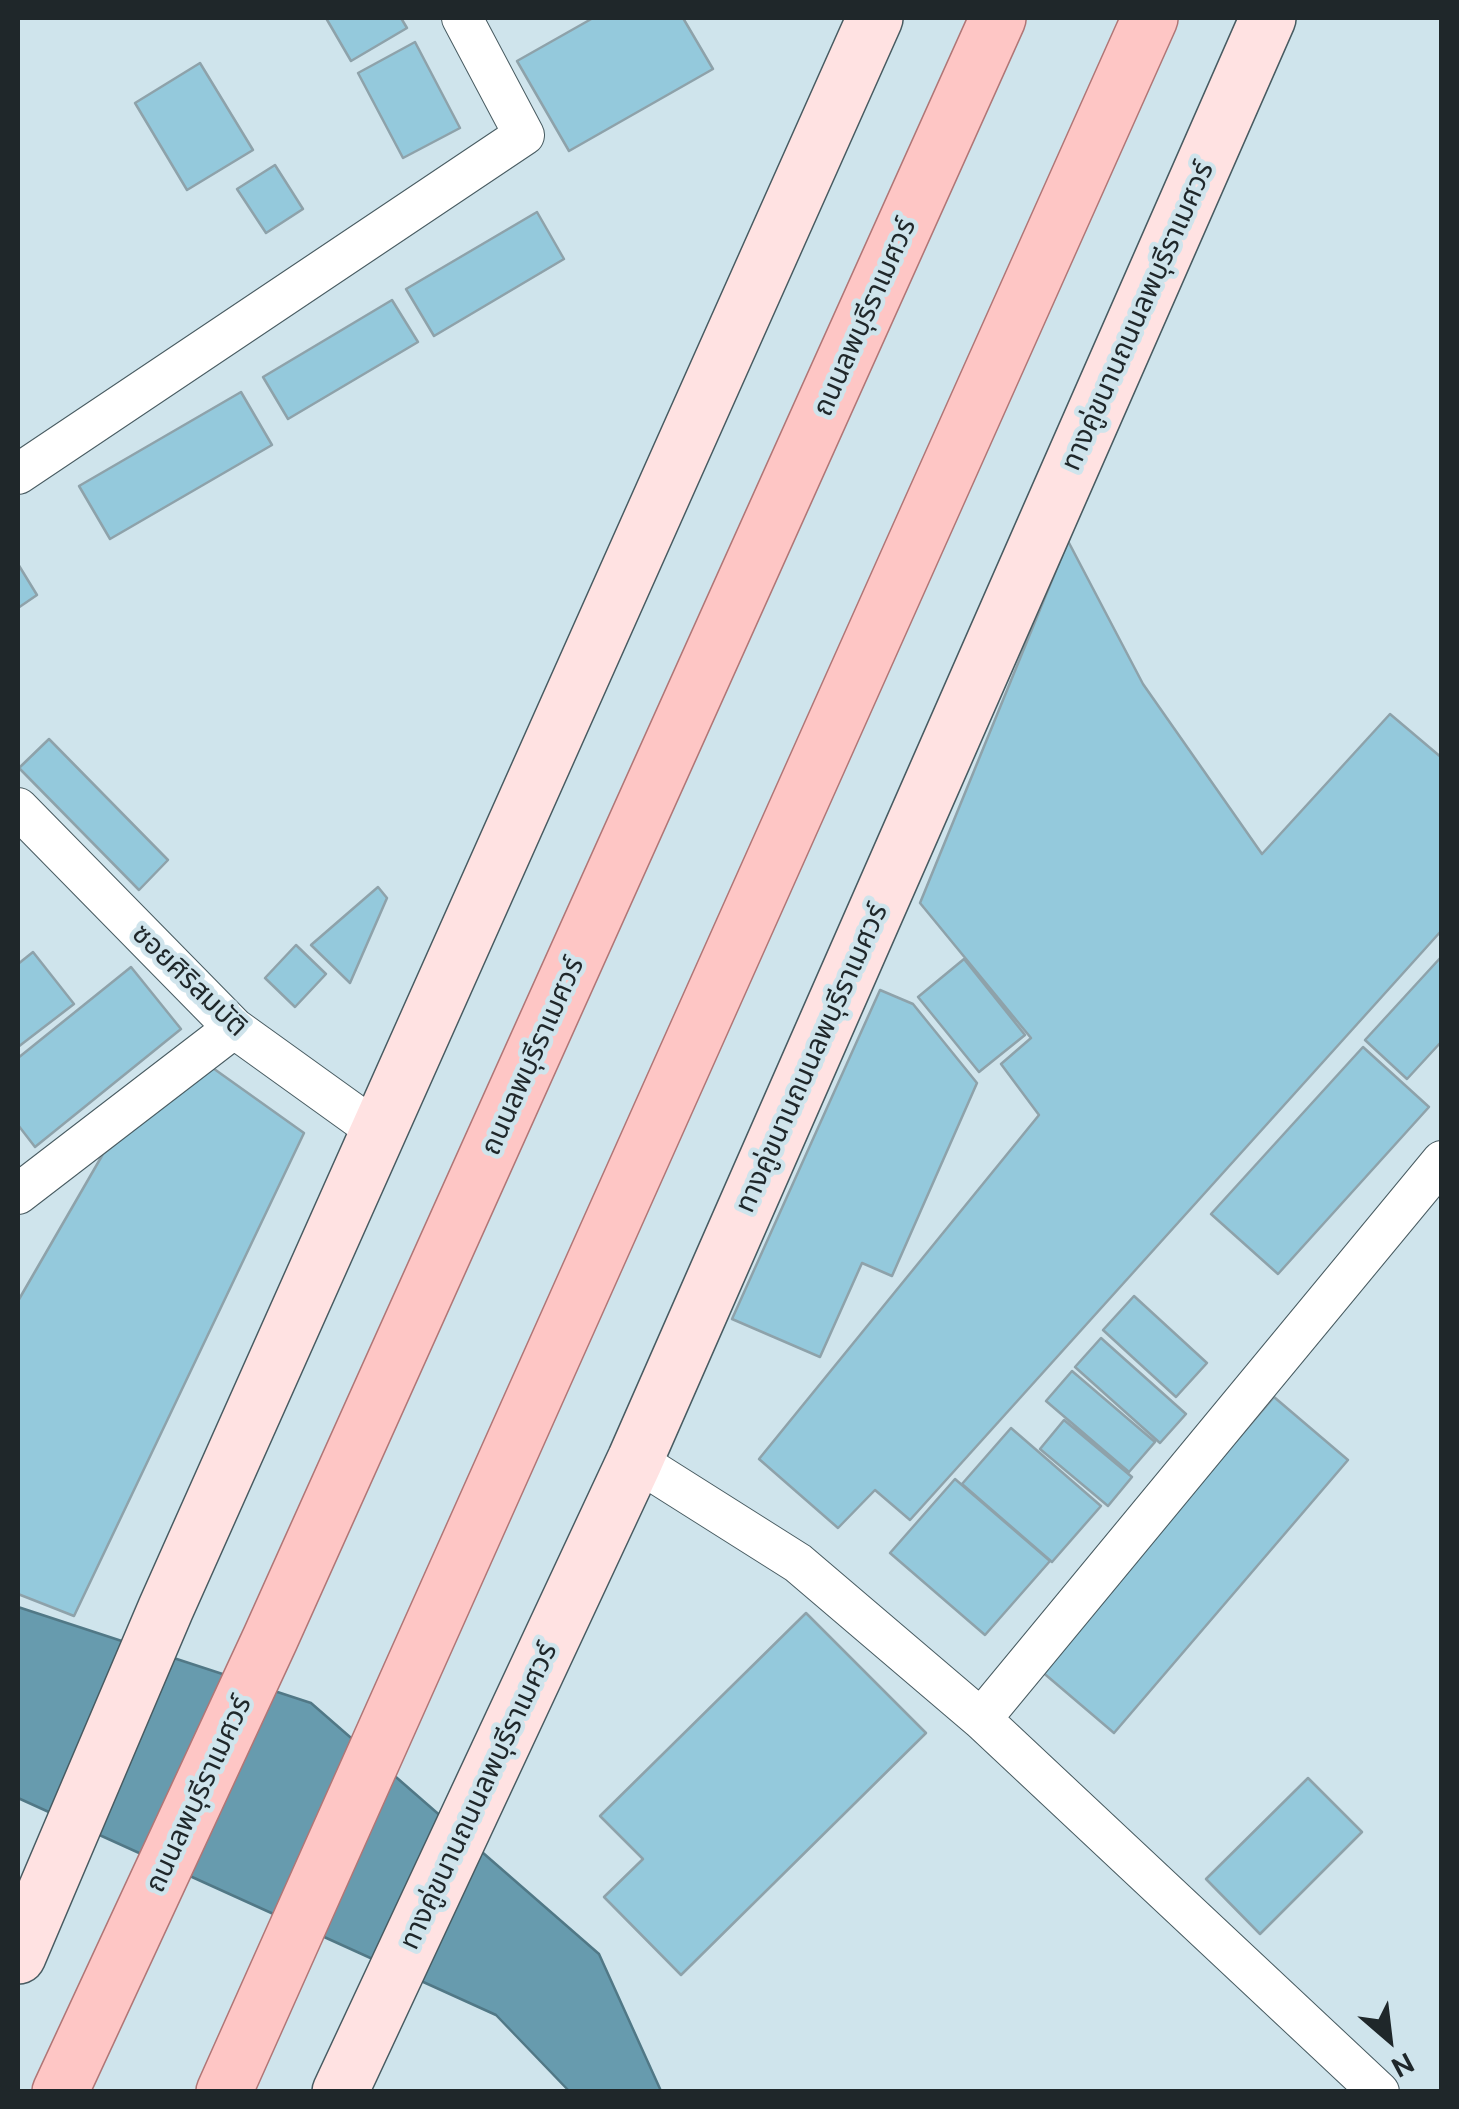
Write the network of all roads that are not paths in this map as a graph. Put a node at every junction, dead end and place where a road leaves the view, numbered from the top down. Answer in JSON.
{"nodes":[{"id":1,"x":462,"y":18,"type":"edge"},
{"id":2,"x":875,"y":18,"type":"edge"},
{"id":3,"x":998,"y":18,"type":"edge"},
{"id":4,"x":1150,"y":18,"type":"edge"},
{"id":5,"x":1268,"y":18,"type":"edge"},
{"id":6,"x":18,"y":474,"type":"edge"},
{"id":7,"x":18,"y":808,"type":"edge"},
{"id":8,"x":234,"y":1028,"type":"junction"},
{"id":9,"x":380,"y":1133,"type":"junction"},
{"id":10,"x":1442,"y":1161,"type":"edge"},
{"id":11,"x":18,"y":1194,"type":"edge"},
{"id":12,"x":634,"y":1460,"type":"junction"},
{"id":13,"x":980,"y":1720,"type":"junction"},
{"id":14,"x":18,"y":1956,"type":"edge"},
{"id":15,"x":60,"y":2092,"type":"edge"},
{"id":16,"x":224,"y":2092,"type":"edge"},
{"id":17,"x":340,"y":2092,"type":"edge"},
{"id":18,"x":1379,"y":2092,"type":"edge"}],
"edges":[{"from":1,"to":6,"type":"street"},
{"from":2,"to":9,"type":"main road"},
{"from":3,"to":15,"type":"main road","name":"ถนนลพบุรีราเมศวร์"},
{"from":4,"to":16,"type":"main road"},
{"from":5,"to":12,"type":"main road","name":"ทางคู่ขนานถนนลพบุรีราเมศวร์"},
{"from":7,"to":8,"type":"street","name":"ซอยศิริสมบัติ"},
{"from":8,"to":9,"type":"street","name":"ซอยศิริสมบัติ"},
{"from":8,"to":11,"type":"street"},
{"from":9,"to":14,"type":"main road"},
{"from":10,"to":13,"type":"street"},
{"from":12,"to":13,"type":"street"},
{"from":12,"to":17,"type":"main road","name":"ทางคู่ขนานถนนลพบุรีราเมศวร์"},
{"from":13,"to":18,"type":"street"}]}
